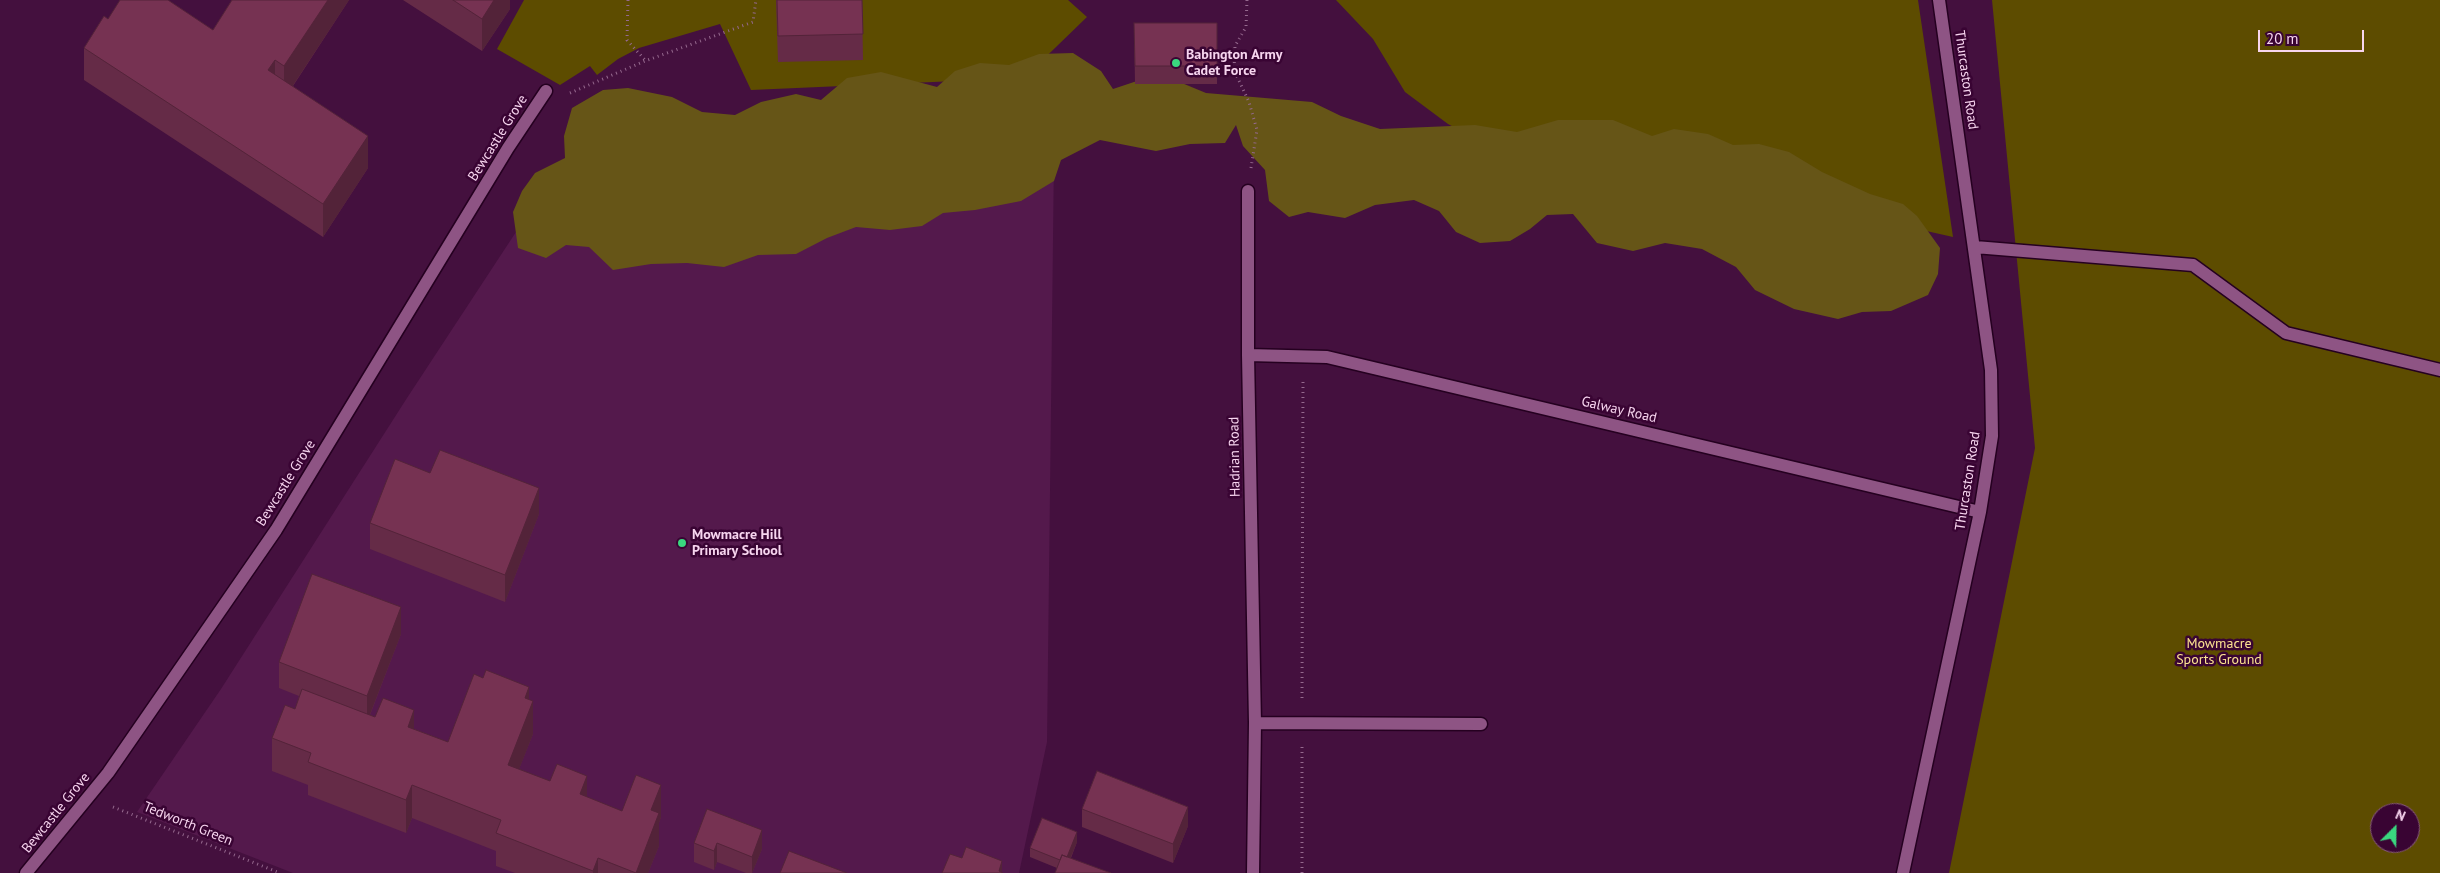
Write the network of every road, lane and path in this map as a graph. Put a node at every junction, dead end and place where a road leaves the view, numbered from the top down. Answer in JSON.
{"nodes":[{"id":1,"x":628,"y":0,"type":"edge"},
{"id":2,"x":756,"y":0,"type":"edge"},
{"id":3,"x":1247,"y":0,"type":"edge"},
{"id":4,"x":1939,"y":0,"type":"edge"},
{"id":5,"x":645,"y":60,"type":"junction"},
{"id":6,"x":546,"y":91,"type":"joint"},
{"id":7,"x":1248,"y":191,"type":"joint"},
{"id":8,"x":1975,"y":247,"type":"junction"},
{"id":9,"x":1248,"y":355,"type":"junction"},
{"id":10,"x":1303,"y":356,"type":"junction"},
{"id":11,"x":2440,"y":370,"type":"edge"},
{"id":12,"x":1980,"y":512,"type":"junction"},
{"id":13,"x":1255,"y":723,"type":"junction"},
{"id":14,"x":1302,"y":723,"type":"junction"},
{"id":15,"x":1481,"y":724,"type":"dead end"},
{"id":16,"x":88,"y":797,"type":"junction"},
{"id":17,"x":26,"y":873,"type":"edge"},
{"id":18,"x":280,"y":873,"type":"edge"},
{"id":19,"x":1253,"y":873,"type":"edge"},
{"id":20,"x":1302,"y":873,"type":"edge"},
{"id":21,"x":1903,"y":873,"type":"edge"}],
"edges":[{"from":1,"to":5,"type":"path"},
{"from":2,"to":5,"type":"path"},
{"from":3,"to":7,"type":"path"},
{"from":4,"to":8,"type":"street","name":"Thurcaston Road"},
{"from":5,"to":6,"type":"path"},
{"from":6,"to":16,"type":"street","name":"Bewcastle Grove"},
{"from":7,"to":9,"type":"street","name":"Hadrian Road"},
{"from":8,"to":11,"type":"street"},
{"from":8,"to":12,"type":"street","name":"Thurcaston Road"},
{"from":9,"to":10,"type":"street","name":"Galway Road"},
{"from":9,"to":13,"type":"street","name":"Hadrian Road"},
{"from":10,"to":12,"type":"street","name":"Galway Road"},
{"from":10,"to":14,"type":"path"},
{"from":12,"to":21,"type":"street","name":"Thurcaston Road"},
{"from":13,"to":14,"type":"street"},
{"from":13,"to":19,"type":"street","name":"Hadrian Road"},
{"from":14,"to":15,"type":"street"},
{"from":14,"to":20,"type":"path"},
{"from":16,"to":17,"type":"street","name":"Bewcastle Grove"},
{"from":16,"to":18,"type":"path","name":"Tedworth Green"}]}
